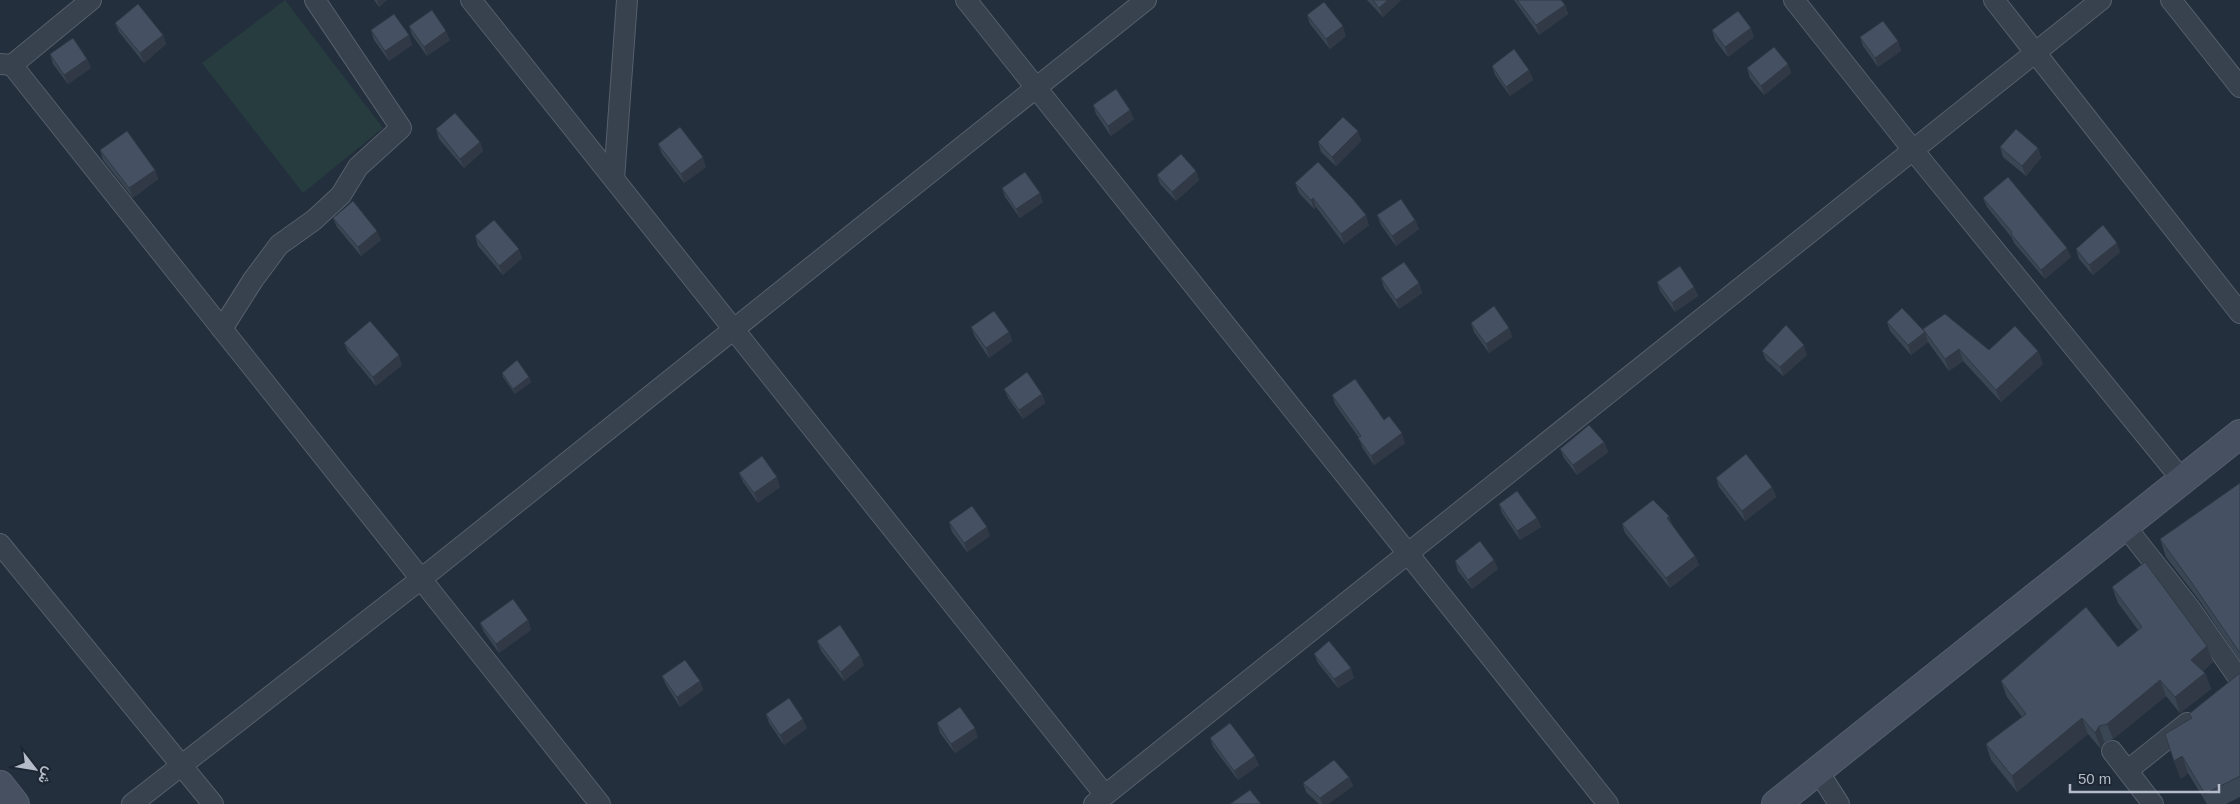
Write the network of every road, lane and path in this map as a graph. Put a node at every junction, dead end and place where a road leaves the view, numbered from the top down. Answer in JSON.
{"nodes":[{"id":1,"x":91,"y":0,"type":"edge"},
{"id":2,"x":315,"y":0,"type":"edge"},
{"id":3,"x":471,"y":0,"type":"edge"},
{"id":4,"x":627,"y":0,"type":"edge"},
{"id":5,"x":966,"y":0,"type":"edge"},
{"id":6,"x":1146,"y":0,"type":"edge"},
{"id":7,"x":1794,"y":0,"type":"edge"},
{"id":8,"x":1994,"y":0,"type":"edge"},
{"id":9,"x":2101,"y":0,"type":"edge"},
{"id":10,"x":2171,"y":0,"type":"edge"},
{"id":11,"x":2035,"y":53,"type":"junction"},
{"id":12,"x":6,"y":65,"type":"edge"},
{"id":13,"x":2240,"y":86,"type":"edge"},
{"id":14,"x":1037,"y":88,"type":"junction"},
{"id":15,"x":1913,"y":150,"type":"junction"},
{"id":16,"x":614,"y":179,"type":"junction"},
{"id":17,"x":2240,"y":313,"type":"edge"},
{"id":18,"x":222,"y":329,"type":"junction"},
{"id":19,"x":734,"y":330,"type":"junction"},
{"id":20,"x":2240,"y":434,"type":"edge"},
{"id":21,"x":2183,"y":481,"type":"junction"},
{"id":22,"x":2125,"y":526,"type":"junction"},
{"id":23,"x":0,"y":544,"type":"edge"},
{"id":24,"x":1408,"y":554,"type":"junction"},
{"id":25,"x":421,"y":579,"type":"junction"},
{"id":26,"x":2235,"y":685,"type":"edge"},
{"id":27,"x":2202,"y":711,"type":"edge"},
{"id":28,"x":2112,"y":751,"type":"dead end"},
{"id":29,"x":181,"y":765,"type":"junction"},
{"id":30,"x":2128,"y":770,"type":"junction"},
{"id":31,"x":1818,"y":771,"type":"junction"},
{"id":32,"x":0,"y":785,"type":"edge"},
{"id":33,"x":1099,"y":800,"type":"edge"},
{"id":34,"x":16,"y":804,"type":"edge"},
{"id":35,"x":132,"y":804,"type":"edge"},
{"id":36,"x":213,"y":804,"type":"edge"},
{"id":37,"x":600,"y":804,"type":"edge"},
{"id":38,"x":1608,"y":804,"type":"edge"},
{"id":39,"x":1776,"y":804,"type":"edge"},
{"id":40,"x":1839,"y":804,"type":"edge"},
{"id":41,"x":2153,"y":804,"type":"edge"}],
"edges":[{"from":1,"to":12,"type":"street"},
{"from":2,"to":18,"type":"street"},
{"from":3,"to":16,"type":"street"},
{"from":4,"to":16,"type":"street"},
{"from":5,"to":14,"type":"street"},
{"from":6,"to":14,"type":"street"},
{"from":7,"to":15,"type":"street"},
{"from":8,"to":11,"type":"street"},
{"from":9,"to":11,"type":"street"},
{"from":10,"to":13,"type":"street"},
{"from":11,"to":15,"type":"street"},
{"from":11,"to":17,"type":"street"},
{"from":12,"to":18,"type":"street"},
{"from":14,"to":19,"type":"street"},
{"from":14,"to":24,"type":"street"},
{"from":15,"to":21,"type":"street"},
{"from":15,"to":24,"type":"street"},
{"from":16,"to":19,"type":"street"},
{"from":18,"to":25,"type":"street"},
{"from":19,"to":25,"type":"street"},
{"from":19,"to":33,"type":"street"},
{"from":20,"to":21,"type":"street"},
{"from":21,"to":22,"type":"street"},
{"from":22,"to":26,"type":"street"},
{"from":22,"to":31,"type":"street"},
{"from":23,"to":29,"type":"street"},
{"from":24,"to":33,"type":"street"},
{"from":24,"to":38,"type":"street"},
{"from":25,"to":29,"type":"street"},
{"from":25,"to":37,"type":"street"},
{"from":27,"to":30,"type":"street"},
{"from":28,"to":30,"type":"street"},
{"from":29,"to":35,"type":"street"},
{"from":29,"to":36,"type":"street"},
{"from":30,"to":41,"type":"street"},
{"from":31,"to":39,"type":"street"},
{"from":31,"to":40,"type":"street"},
{"from":32,"to":34,"type":"street"}]}
